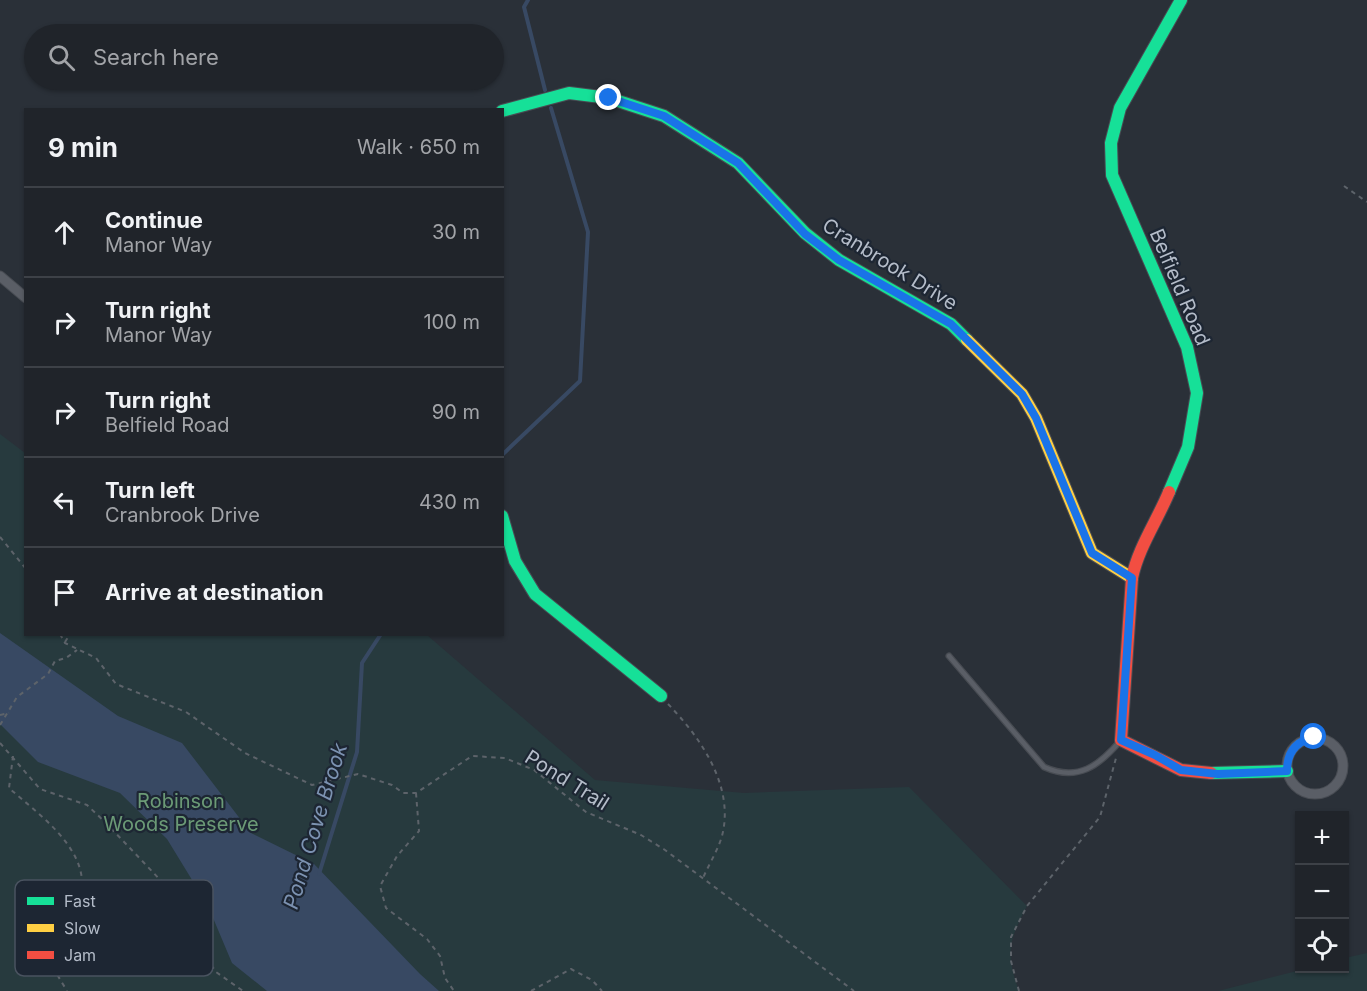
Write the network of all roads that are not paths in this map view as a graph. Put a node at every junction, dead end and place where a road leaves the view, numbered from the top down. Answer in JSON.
{"nodes":[{"id":1,"x":1181,"y":0,"type":"edge"},
{"id":2,"x":504,"y":110,"type":"edge"},
{"id":3,"x":0,"y":276,"type":"edge"},
{"id":4,"x":24,"y":296,"type":"edge"},
{"id":5,"x":504,"y":524,"type":"edge"},
{"id":6,"x":1132,"y":578,"type":"junction"},
{"id":7,"x":949,"y":656,"type":"dead end"},
{"id":8,"x":661,"y":696,"type":"road end"},
{"id":9,"x":1121,"y":740,"type":"junction"},
{"id":10,"x":1287,"y":771,"type":"junction"}],
"edges":[{"from":1,"to":6,"type":"street","name":"Belfield Road"},
{"from":2,"to":6,"type":"street","name":"Cranbrook Drive"},
{"from":3,"to":4,"type":"street"},
{"from":5,"to":8,"type":"street"},
{"from":6,"to":9,"type":"street","name":"Belfield Road"},
{"from":7,"to":9,"type":"lane"},
{"from":9,"to":10,"type":"street"},
{"from":10,"to":10,"type":"street"}]}
